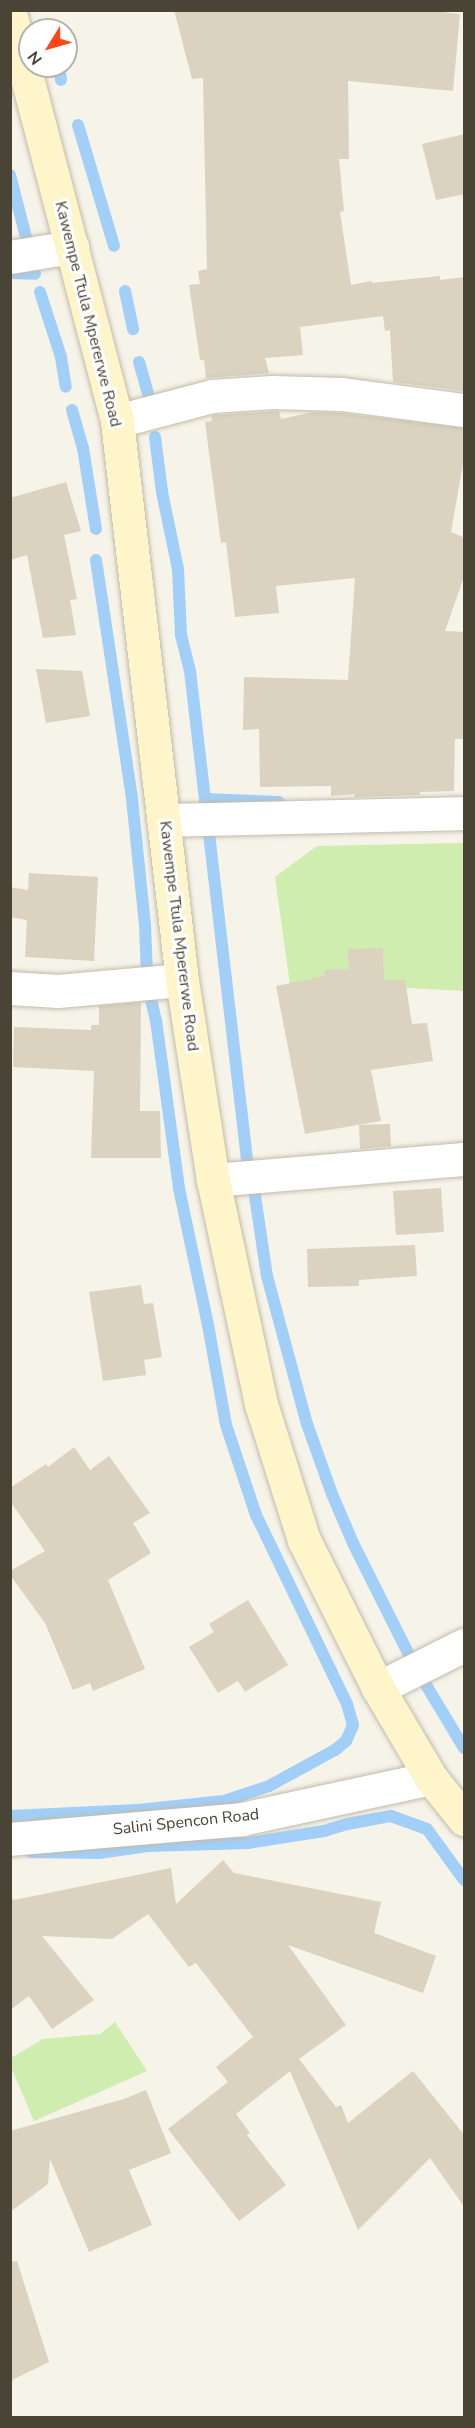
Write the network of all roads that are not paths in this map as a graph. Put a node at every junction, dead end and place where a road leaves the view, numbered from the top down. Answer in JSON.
{"nodes":[{"id":1,"x":10,"y":13,"type":"edge"},
{"id":2,"x":72,"y":248,"type":"junction"},
{"id":3,"x":10,"y":257,"type":"edge"},
{"id":4,"x":465,"y":410,"type":"edge"},
{"id":5,"x":117,"y":421,"type":"junction"},
{"id":6,"x":465,"y":813,"type":"edge"},
{"id":7,"x":164,"y":820,"type":"junction"},
{"id":8,"x":182,"y":980,"type":"junction"},
{"id":9,"x":10,"y":988,"type":"edge"},
{"id":10,"x":465,"y":1158,"type":"edge"},
{"id":11,"x":213,"y":1179,"type":"junction"},
{"id":12,"x":465,"y":1645,"type":"edge"},
{"id":13,"x":378,"y":1688,"type":"junction"},
{"id":14,"x":430,"y":1778,"type":"junction"},
{"id":15,"x":465,"y":1819,"type":"edge"},
{"id":16,"x":10,"y":1839,"type":"edge"}],
"edges":[{"from":1,"to":2,"type":"street","name":"Kawempe Ttula Mpererwe Road"},
{"from":2,"to":3,"type":"street"},
{"from":2,"to":5,"type":"street","name":"Kawempe Ttula Mpererwe Road"},
{"from":4,"to":5,"type":"street"},
{"from":5,"to":7,"type":"street","name":"Kawempe Ttula Mpererwe Road"},
{"from":6,"to":7,"type":"street"},
{"from":7,"to":8,"type":"street","name":"Kawempe Ttula Mpererwe Road"},
{"from":8,"to":9,"type":"street"},
{"from":8,"to":11,"type":"street","name":"Kawempe Ttula Mpererwe Road"},
{"from":10,"to":11,"type":"street"},
{"from":11,"to":13,"type":"street","name":"Kawempe Ttula Mpererwe Road"},
{"from":12,"to":13,"type":"street"},
{"from":13,"to":14,"type":"street","name":"Kawempe Ttula Mpererwe Road"},
{"from":14,"to":15,"type":"street","name":"Kawempe Ttula Mpererwe Road"},
{"from":14,"to":16,"type":"street","name":"Salini Spencon Road"}]}
